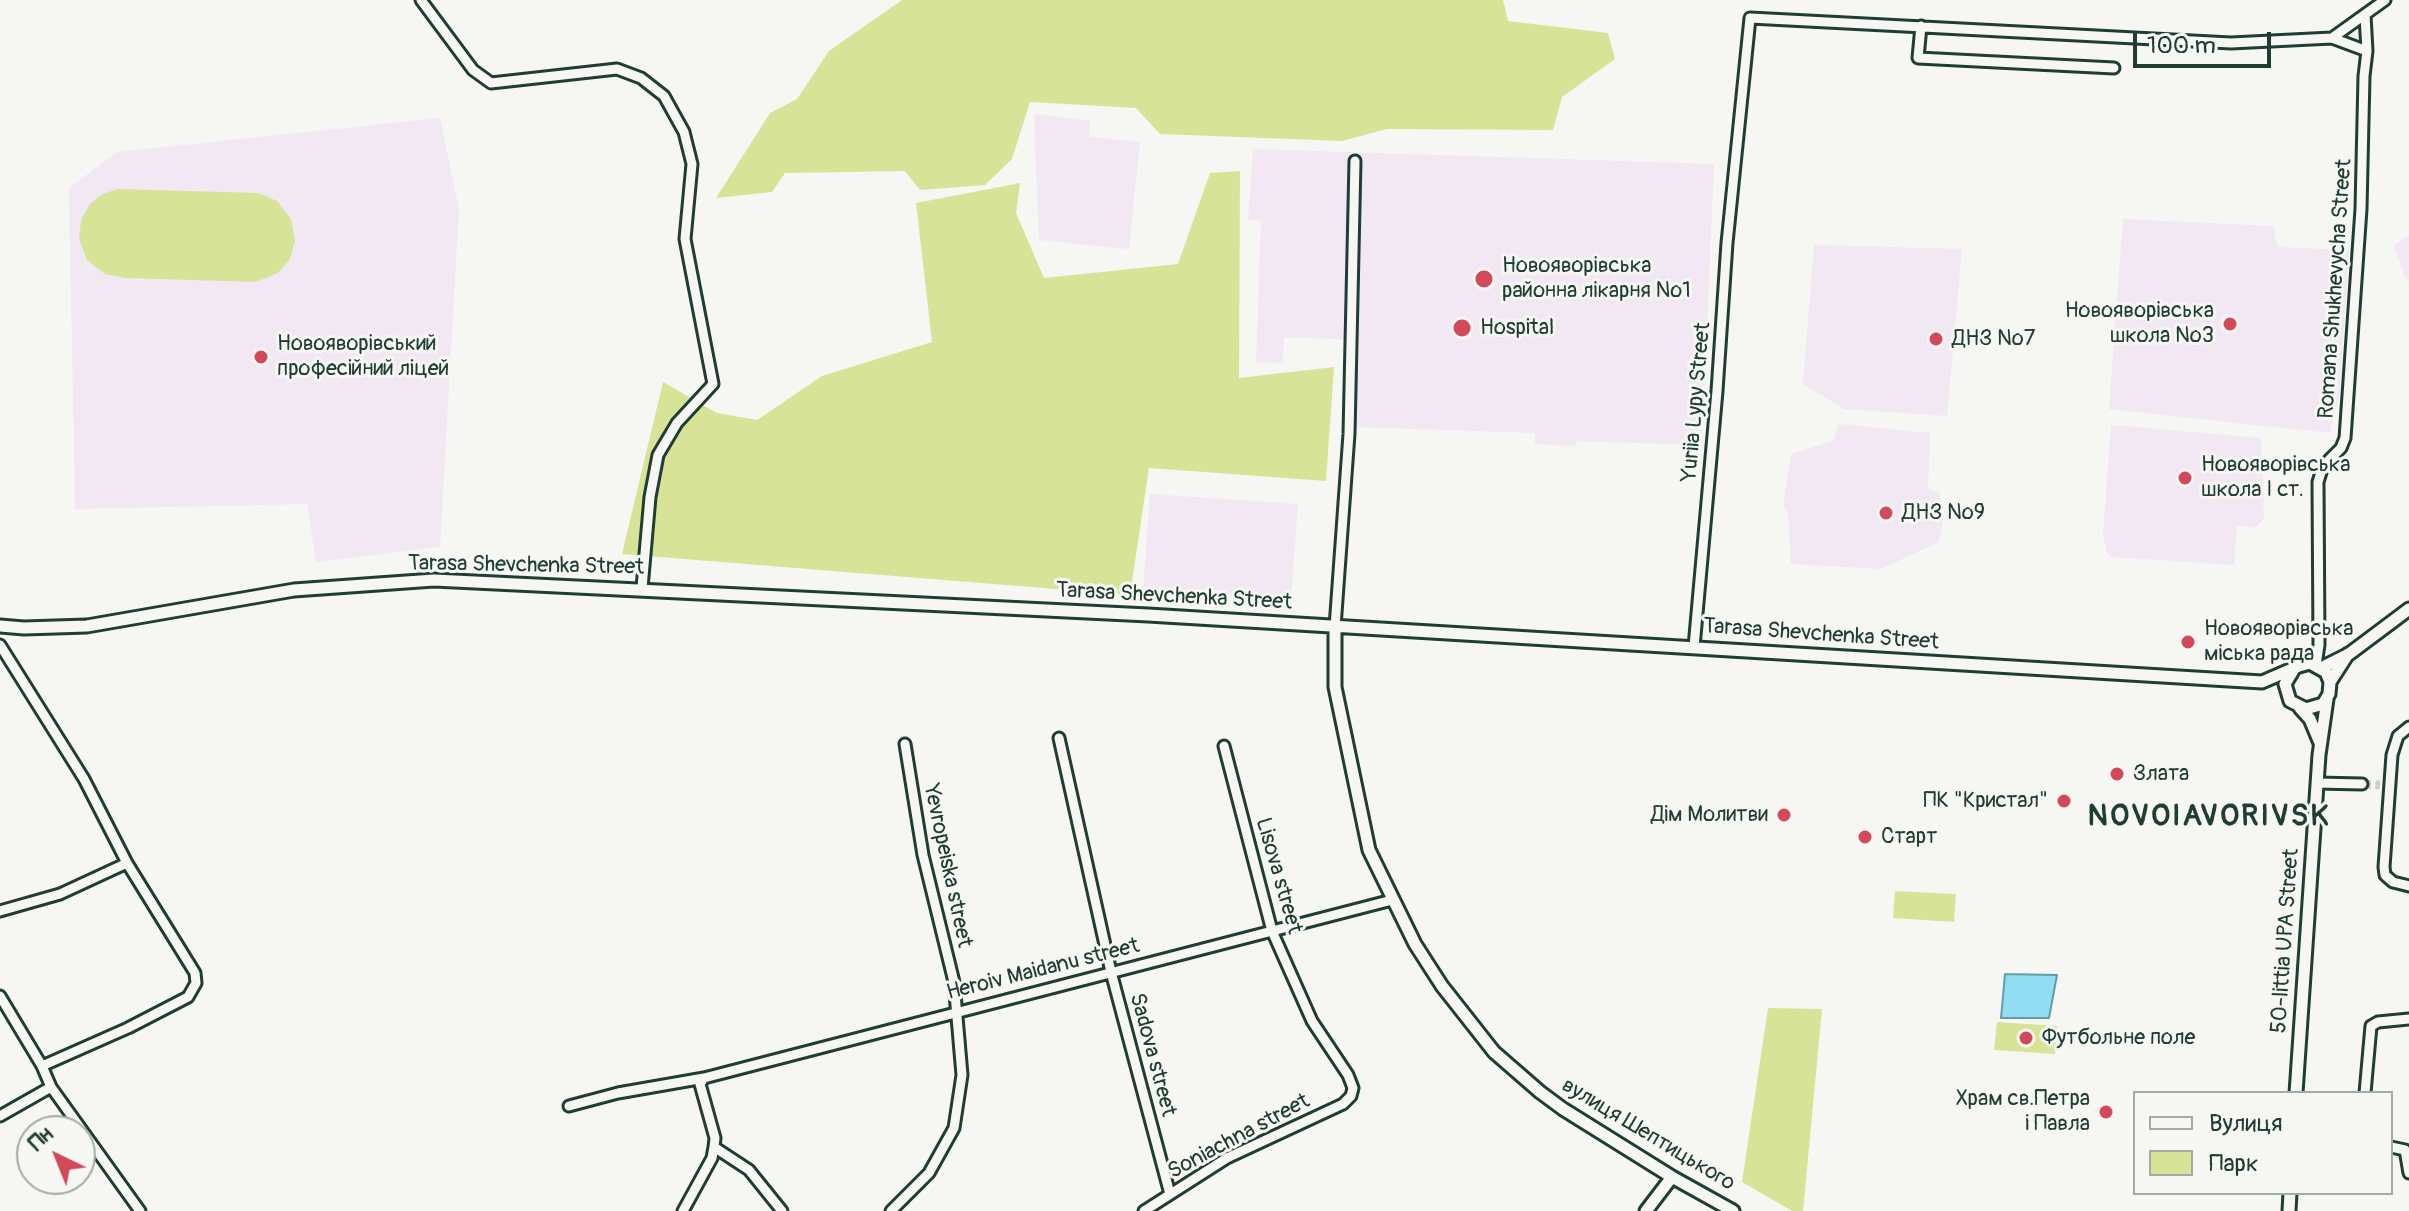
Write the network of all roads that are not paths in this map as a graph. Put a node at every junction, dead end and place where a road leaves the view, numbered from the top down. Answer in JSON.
{"nodes":[{"id":1,"x":421,"y":0,"type":"edge"},
{"id":2,"x":2385,"y":0,"type":"edge"},
{"id":3,"x":2365,"y":15,"type":"junction"},
{"id":4,"x":1921,"y":26,"type":"junction"},
{"id":5,"x":2349,"y":27,"type":"junction"},
{"id":6,"x":2366,"y":34,"type":"junction"},
{"id":7,"x":2332,"y":38,"type":"junction"},
{"id":8,"x":2351,"y":44,"type":"junction"},
{"id":9,"x":2367,"y":51,"type":"junction"},
{"id":10,"x":2114,"y":68,"type":"dead end"},
{"id":11,"x":1355,"y":161,"type":"dead end"},
{"id":12,"x":642,"y":588,"type":"junction"},
{"id":13,"x":2409,"y":609,"type":"edge"},
{"id":14,"x":0,"y":626,"type":"edge"},
{"id":15,"x":1335,"y":627,"type":"junction"},
{"id":16,"x":0,"y":645,"type":"edge"},
{"id":17,"x":1694,"y":647,"type":"junction"},
{"id":18,"x":2349,"y":654,"type":"junction"},
{"id":19,"x":2319,"y":666,"type":"junction"},
{"id":20,"x":2294,"y":669,"type":"junction"},
{"id":21,"x":2262,"y":682,"type":"junction"},
{"id":22,"x":2330,"y":682,"type":"junction"},
{"id":23,"x":2287,"y":696,"type":"junction"},
{"id":24,"x":2327,"y":699,"type":"junction"},
{"id":25,"x":2300,"y":708,"type":"junction"},
{"id":26,"x":2409,"y":727,"type":"edge"},
{"id":27,"x":1059,"y":738,"type":"dead end"},
{"id":28,"x":905,"y":744,"type":"dead end"},
{"id":29,"x":2320,"y":744,"type":"junction"},
{"id":30,"x":1224,"y":746,"type":"dead end"},
{"id":31,"x":2317,"y":783,"type":"junction"},
{"id":32,"x":2362,"y":784,"type":"tunnel mouth"},
{"id":33,"x":127,"y":863,"type":"junction"},
{"id":34,"x":2409,"y":886,"type":"edge"},
{"id":35,"x":1392,"y":900,"type":"junction"},
{"id":36,"x":0,"y":911,"type":"edge"},
{"id":37,"x":1272,"y":931,"type":"junction"},
{"id":38,"x":1111,"y":972,"type":"junction"},
{"id":39,"x":0,"y":996,"type":"edge"},
{"id":40,"x":955,"y":1012,"type":"junction"},
{"id":41,"x":2409,"y":1019,"type":"edge"},
{"id":42,"x":42,"y":1066,"type":"junction"},
{"id":43,"x":704,"y":1078,"type":"junction"},
{"id":44,"x":51,"y":1087,"type":"junction"},
{"id":45,"x":2296,"y":1091,"type":"edge"},
{"id":46,"x":2365,"y":1091,"type":"edge"},
{"id":47,"x":1351,"y":1096,"type":"joint"},
{"id":48,"x":569,"y":1106,"type":"dead end"},
{"id":49,"x":0,"y":1116,"type":"edge"},
{"id":50,"x":714,"y":1147,"type":"junction"},
{"id":51,"x":2393,"y":1147,"type":"edge"},
{"id":52,"x":2409,"y":1173,"type":"edge"},
{"id":53,"x":1672,"y":1177,"type":"junction"},
{"id":54,"x":1170,"y":1194,"type":"junction"},
{"id":55,"x":140,"y":1211,"type":"edge"},
{"id":56,"x":683,"y":1211,"type":"edge"},
{"id":57,"x":782,"y":1211,"type":"edge"},
{"id":58,"x":891,"y":1211,"type":"edge"},
{"id":59,"x":1144,"y":1211,"type":"edge"},
{"id":60,"x":1646,"y":1211,"type":"edge"},
{"id":61,"x":1733,"y":1211,"type":"edge"}],
"edges":[{"from":1,"to":12,"type":"street"},
{"from":2,"to":3,"type":"street"},
{"from":3,"to":5,"type":"street"},
{"from":3,"to":6,"type":"street","name":"Romana Shukhevycha Street"},
{"from":4,"to":7,"type":"street"},
{"from":4,"to":10,"type":"street"},
{"from":4,"to":17,"type":"street","name":"Yuriia Lypy Street"},
{"from":5,"to":6,"type":"street"},
{"from":5,"to":7,"type":"street"},
{"from":5,"to":8,"type":"street"},
{"from":6,"to":8,"type":"street"},
{"from":6,"to":9,"type":"street","name":"Romana Shukhevycha Street"},
{"from":7,"to":8,"type":"street"},
{"from":8,"to":9,"type":"street"},
{"from":9,"to":19,"type":"street","name":"Romana Shukhevycha Street"},
{"from":11,"to":15,"type":"street"},
{"from":12,"to":14,"type":"street","name":"Tarasa Shevchenka Street"},
{"from":12,"to":15,"type":"street","name":"Tarasa Shevchenka Street"},
{"from":13,"to":18,"type":"street"},
{"from":15,"to":17,"type":"street","name":"Tarasa Shevchenka Street"},
{"from":15,"to":35,"type":"street","name":"вулиця Шептицького"},
{"from":16,"to":33,"type":"street"},
{"from":17,"to":21,"type":"street","name":"Tarasa Shevchenka Street"},
{"from":18,"to":19,"type":"street"},
{"from":18,"to":22,"type":"street"},
{"from":19,"to":20,"type":"street"},
{"from":19,"to":22,"type":"street"},
{"from":20,"to":21,"type":"street","name":"Tarasa Shevchenka Street"},
{"from":20,"to":23,"type":"street"},
{"from":21,"to":23,"type":"street","name":"Tarasa Shevchenka Street"},
{"from":22,"to":24,"type":"street"},
{"from":23,"to":25,"type":"street"},
{"from":24,"to":25,"type":"street"},
{"from":24,"to":29,"type":"street","name":"50-littia UPA Street"},
{"from":25,"to":29,"type":"street"},
{"from":26,"to":34,"type":"street"},
{"from":27,"to":38,"type":"street","name":"Sadova street"},
{"from":28,"to":40,"type":"street","name":"Yevropeiska street"},
{"from":29,"to":31,"type":"street","name":"50-littia UPA Street"},
{"from":30,"to":37,"type":"street","name":"Lisova street"},
{"from":31,"to":32,"type":"street"},
{"from":31,"to":45,"type":"street","name":"50-littia UPA Street"},
{"from":33,"to":36,"type":"street"},
{"from":33,"to":42,"type":"street"},
{"from":35,"to":37,"type":"street","name":"Heroiv Maidanu street"},
{"from":35,"to":53,"type":"street","name":"вулиця Шептицького"},
{"from":37,"to":38,"type":"street","name":"Heroiv Maidanu street"},
{"from":37,"to":47,"type":"street","name":"Lisova street"},
{"from":38,"to":40,"type":"street","name":"Heroiv Maidanu street"},
{"from":38,"to":54,"type":"street","name":"Sadova street"},
{"from":39,"to":42,"type":"street"},
{"from":40,"to":43,"type":"street","name":"Heroiv Maidanu street"},
{"from":40,"to":58,"type":"street","name":"Yevropeiska street"},
{"from":41,"to":46,"type":"street"},
{"from":42,"to":44,"type":"street"},
{"from":43,"to":48,"type":"street","name":"Heroiv Maidanu street"},
{"from":43,"to":50,"type":"street"},
{"from":44,"to":49,"type":"street"},
{"from":44,"to":55,"type":"street"},
{"from":47,"to":54,"type":"street","name":"Soniachna street"},
{"from":50,"to":56,"type":"street"},
{"from":50,"to":57,"type":"street"},
{"from":51,"to":52,"type":"street"},
{"from":53,"to":60,"type":"street"},
{"from":53,"to":61,"type":"street","name":"вулиця Шептицького"},
{"from":54,"to":59,"type":"street","name":"Soniachna street"}]}
